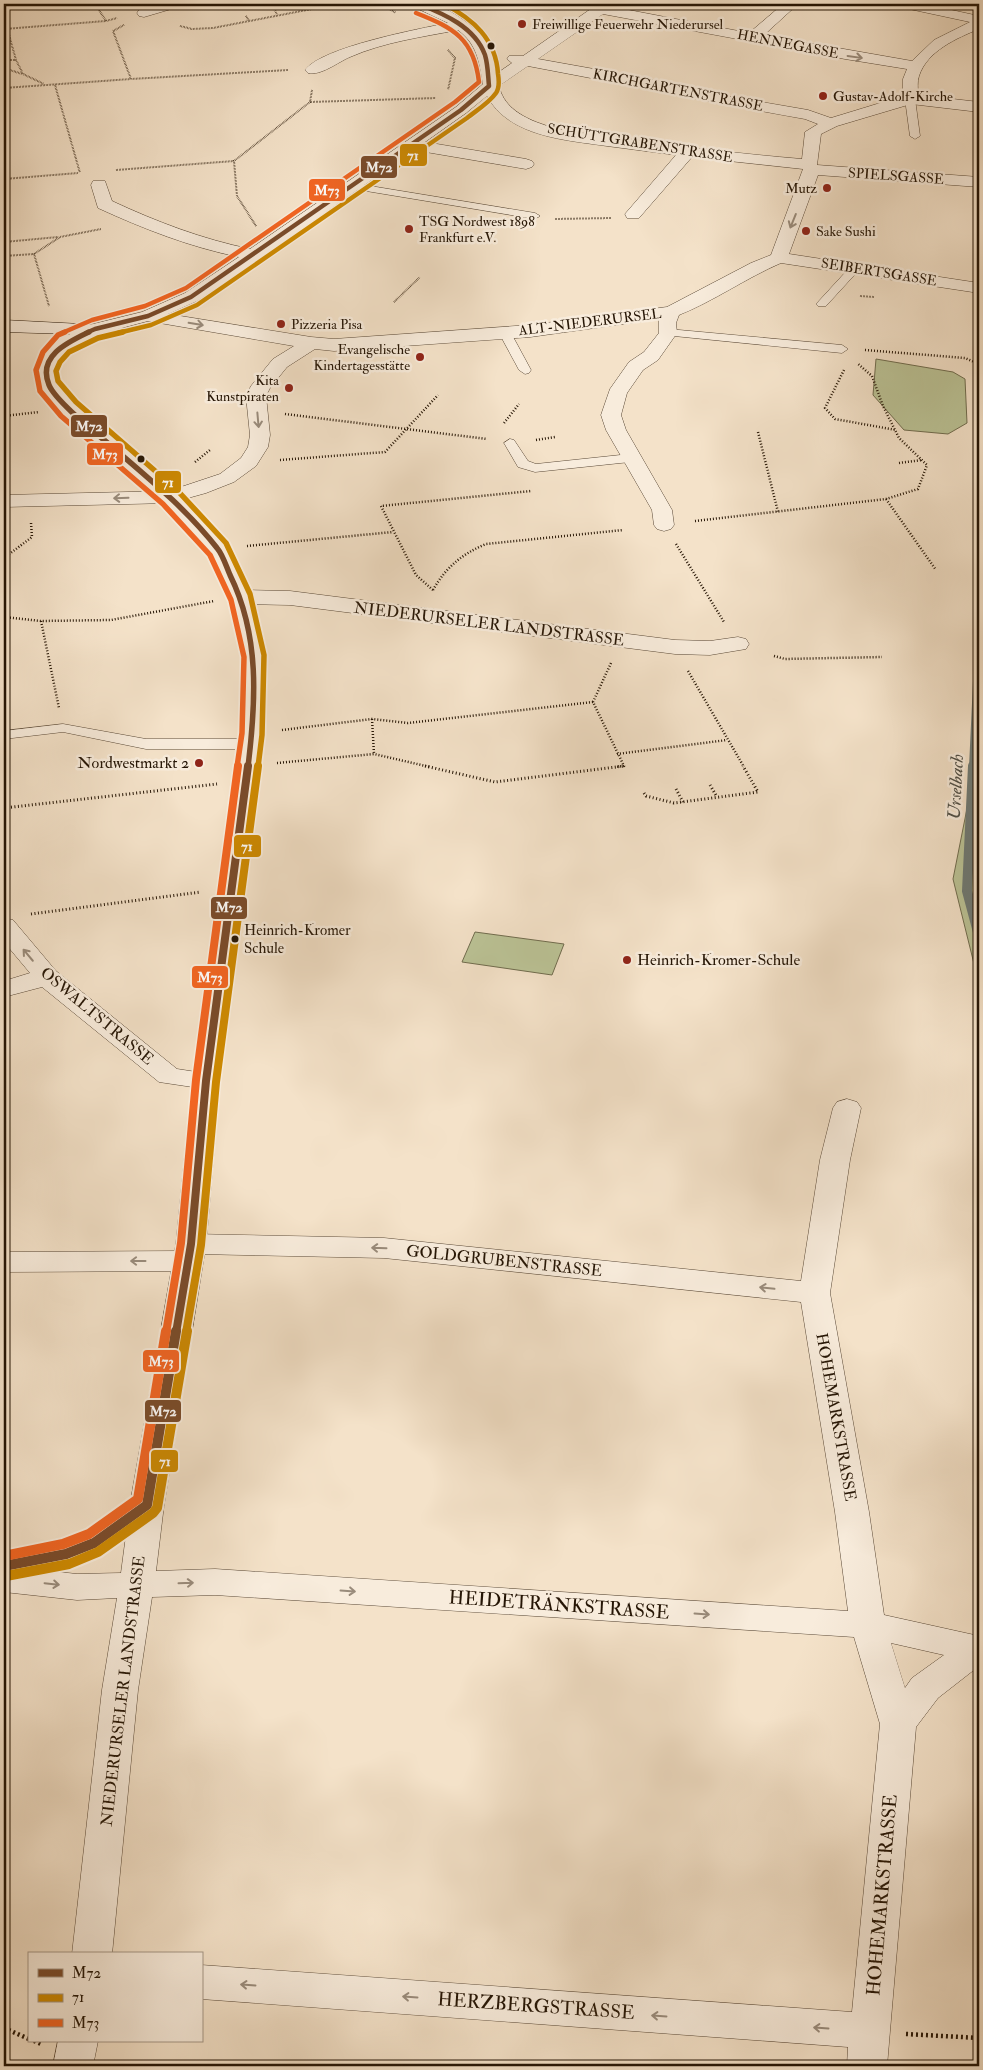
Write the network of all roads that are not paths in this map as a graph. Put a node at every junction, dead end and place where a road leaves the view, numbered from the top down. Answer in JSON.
{"nodes":[{"id":1,"x":174,"y":4,"type":"edge"},
{"id":2,"x":420,"y":4,"type":"edge"},
{"id":3,"x":791,"y":4,"type":"edge"},
{"id":4,"x":905,"y":4,"type":"edge"},
{"id":5,"x":604,"y":6,"type":"edge"},
{"id":6,"x":144,"y":13,"type":"dead end"},
{"id":7,"x":979,"y":20,"type":"edge"},
{"id":8,"x":460,"y":24,"type":"junction"},
{"id":9,"x":979,"y":24,"type":"edge"},
{"id":10,"x":752,"y":38,"type":"junction"},
{"id":11,"x":485,"y":54,"type":"junction"},
{"id":12,"x":525,"y":61,"type":"junction"},
{"id":13,"x":917,"y":66,"type":"junction"},
{"id":14,"x":313,"y":70,"type":"dead end"},
{"id":15,"x":489,"y":86,"type":"junction"},
{"id":16,"x":910,"y":99,"type":"junction"},
{"id":17,"x":979,"y":107,"type":"edge"},
{"id":18,"x":831,"y":122,"type":"junction"},
{"id":19,"x":915,"y":136,"type":"dead end"},
{"id":20,"x":411,"y":145,"type":"junction"},
{"id":21,"x":687,"y":153,"type":"junction"},
{"id":22,"x":526,"y":164,"type":"dead end"},
{"id":23,"x":810,"y":168,"type":"junction"},
{"id":24,"x":979,"y":182,"type":"edge"},
{"id":25,"x":99,"y":185,"type":"dead end"},
{"id":26,"x":352,"y":186,"type":"junction"},
{"id":27,"x":633,"y":214,"type":"road end"},
{"id":28,"x":535,"y":216,"type":"road end"},
{"id":29,"x":253,"y":255,"type":"junction"},
{"id":30,"x":779,"y":258,"type":"junction"},
{"id":31,"x":855,"y":268,"type":"junction"},
{"id":32,"x":979,"y":288,"type":"edge"},
{"id":33,"x":822,"y":304,"type":"dead end"},
{"id":34,"x":148,"y":316,"type":"junction"},
{"id":35,"x":669,"y":323,"type":"junction"},
{"id":36,"x":4,"y":326,"type":"edge"},
{"id":37,"x":95,"y":329,"type":"junction"},
{"id":38,"x":505,"y":333,"type":"junction"},
{"id":39,"x":311,"y":343,"type":"junction"},
{"id":40,"x":842,"y":349,"type":"road end"},
{"id":41,"x":525,"y":370,"type":"dead end"},
{"id":42,"x":510,"y":443,"type":"road end"},
{"id":43,"x":630,"y":458,"type":"junction"},
{"id":44,"x":170,"y":497,"type":"junction"},
{"id":45,"x":4,"y":501,"type":"edge"},
{"id":46,"x":664,"y":525,"type":"dead end"},
{"id":47,"x":231,"y":599,"type":"junction"},
{"id":48,"x":738,"y":644,"type":"dead end"},
{"id":49,"x":4,"y":735,"type":"edge"},
{"id":50,"x":250,"y":744,"type":"junction"},
{"id":51,"x":14,"y":920,"type":"edge"},
{"id":52,"x":47,"y":978,"type":"junction"},
{"id":53,"x":4,"y":989,"type":"edge"},
{"id":54,"x":206,"y":1081,"type":"junction"},
{"id":55,"x":847,"y":1108,"type":"dead end"},
{"id":56,"x":189,"y":1252,"type":"junction"},
{"id":57,"x":4,"y":1262,"type":"edge"},
{"id":58,"x":815,"y":1293,"type":"junction"},
{"id":59,"x":147,"y":1504,"type":"junction"},
{"id":60,"x":4,"y":1566,"type":"edge"},
{"id":61,"x":4,"y":1579,"type":"edge"},
{"id":62,"x":137,"y":1585,"type":"junction"},
{"id":63,"x":868,"y":1625,"type":"junction"},
{"id":64,"x":978,"y":1649,"type":"edge"},
{"id":65,"x":898,"y":1724,"type":"junction"},
{"id":66,"x":92,"y":1952,"type":"edge"},
{"id":67,"x":202,"y":1982,"type":"edge"},
{"id":68,"x":78,"y":2042,"type":"edge"},
{"id":69,"x":869,"y":2049,"type":"edge"},
{"id":70,"x":73,"y":2066,"type":"edge"}],
"edges":[{"from":1,"to":6,"type":"street"},
{"from":2,"to":8,"type":"street"},
{"from":3,"to":10,"type":"street"},
{"from":4,"to":7,"type":"street"},
{"from":5,"to":10,"type":"street","name":"HENNEGASSE"},
{"from":5,"to":12,"type":"street"},
{"from":8,"to":11,"type":"street"},
{"from":8,"to":14,"type":"street"},
{"from":9,"to":13,"type":"street"},
{"from":10,"to":13,"type":"street","name":"HENNEGASSE","one_way":true},
{"from":11,"to":12,"type":"street","name":"KIRCHGARTENSTRASSE"},
{"from":11,"to":15,"type":"street"},
{"from":12,"to":15,"type":"street"},
{"from":12,"to":18,"type":"street","name":"KIRCHGARTENSTRASSE"},
{"from":13,"to":16,"type":"street"},
{"from":15,"to":20,"type":"street"},
{"from":15,"to":21,"type":"street","name":"SCHÜTTGRABENSTRASSE"},
{"from":16,"to":17,"type":"street"},
{"from":16,"to":18,"type":"street"},
{"from":16,"to":19,"type":"lane"},
{"from":18,"to":23,"type":"street"},
{"from":20,"to":22,"type":"street"},
{"from":20,"to":26,"type":"street"},
{"from":21,"to":23,"type":"street","name":"SCHÜTTGRABENSTRASSE"},
{"from":21,"to":27,"type":"street"},
{"from":23,"to":24,"type":"street","name":"SPIELSGASSE"},
{"from":23,"to":30,"type":"street","one_way":true},
{"from":25,"to":29,"type":"street"},
{"from":26,"to":28,"type":"lane"},
{"from":26,"to":29,"type":"street"},
{"from":29,"to":34,"type":"street"},
{"from":30,"to":31,"type":"street","name":"SEIBERTSGASSE"},
{"from":30,"to":35,"type":"street","name":"ALT-NIEDERURSEL"},
{"from":31,"to":32,"type":"street","name":"SEIBERTSGASSE"},
{"from":31,"to":33,"type":"lane"},
{"from":34,"to":37,"type":"street"},
{"from":34,"to":39,"type":"street","name":"ALT-NIEDERURSEL","one_way":true},
{"from":35,"to":38,"type":"street","name":"ALT-NIEDERURSEL"},
{"from":35,"to":40,"type":"lane"},
{"from":35,"to":43,"type":"street"},
{"from":36,"to":37,"type":"street"},
{"from":37,"to":44,"type":"street","name":"NIEDERURSELER LANDSTRASSE"},
{"from":38,"to":39,"type":"street","name":"ALT-NIEDERURSEL"},
{"from":38,"to":41,"type":"lane"},
{"from":39,"to":44,"type":"street","one_way":true},
{"from":42,"to":43,"type":"lane"},
{"from":43,"to":46,"type":"street"},
{"from":44,"to":45,"type":"street","one_way":true},
{"from":44,"to":47,"type":"street","name":"NIEDERURSELER LANDSTRASSE"},
{"from":47,"to":48,"type":"street","name":"NIEDERURSELER LANDSTRASSE"},
{"from":47,"to":50,"type":"street","name":"NIEDERURSELER LANDSTRASSE"},
{"from":49,"to":50,"type":"lane"},
{"from":50,"to":54,"type":"street","name":"NIEDERURSELER LANDSTRASSE"},
{"from":52,"to":51,"type":"street","name":"OSWALTSTRASSE","one_way":true},
{"from":52,"to":53,"type":"street"},
{"from":52,"to":54,"type":"street","name":"OSWALTSTRASSE"},
{"from":54,"to":56,"type":"street","name":"NIEDERURSELER LANDSTRASSE"},
{"from":55,"to":58,"type":"street","name":"HOHEMARKSTRASSE"},
{"from":56,"to":57,"type":"street","name":"GOLDGRUBENSTRASSE","one_way":true},
{"from":58,"to":56,"type":"street","name":"GOLDGRUBENSTRASSE","one_way":true},
{"from":56,"to":59,"type":"street","name":"NIEDERURSELER LANDSTRASSE"},
{"from":58,"to":63,"type":"street","name":"HOHEMARKSTRASSE"},
{"from":59,"to":60,"type":"street"},
{"from":59,"to":62,"type":"street","name":"NIEDERURSELER LANDSTRASSE"},
{"from":61,"to":62,"type":"street","name":"HEIDETRÄNKSTRASSE","one_way":true},
{"from":62,"to":63,"type":"street","name":"HEIDETRÄNKSTRASSE","one_way":true},
{"from":62,"to":66,"type":"street","name":"NIEDERURSELER LANDSTRASSE"},
{"from":63,"to":64,"type":"street","name":"HEIDETRÄNKSTRASSE"},
{"from":63,"to":65,"type":"street","name":"HOHEMARKSTRASSE"},
{"from":64,"to":65,"type":"street"},
{"from":65,"to":69,"type":"street","name":"HOHEMARKSTRASSE"},
{"from":69,"to":67,"type":"street","name":"HERZBERGSTRASSE","one_way":true},
{"from":68,"to":70,"type":"street"}]}
